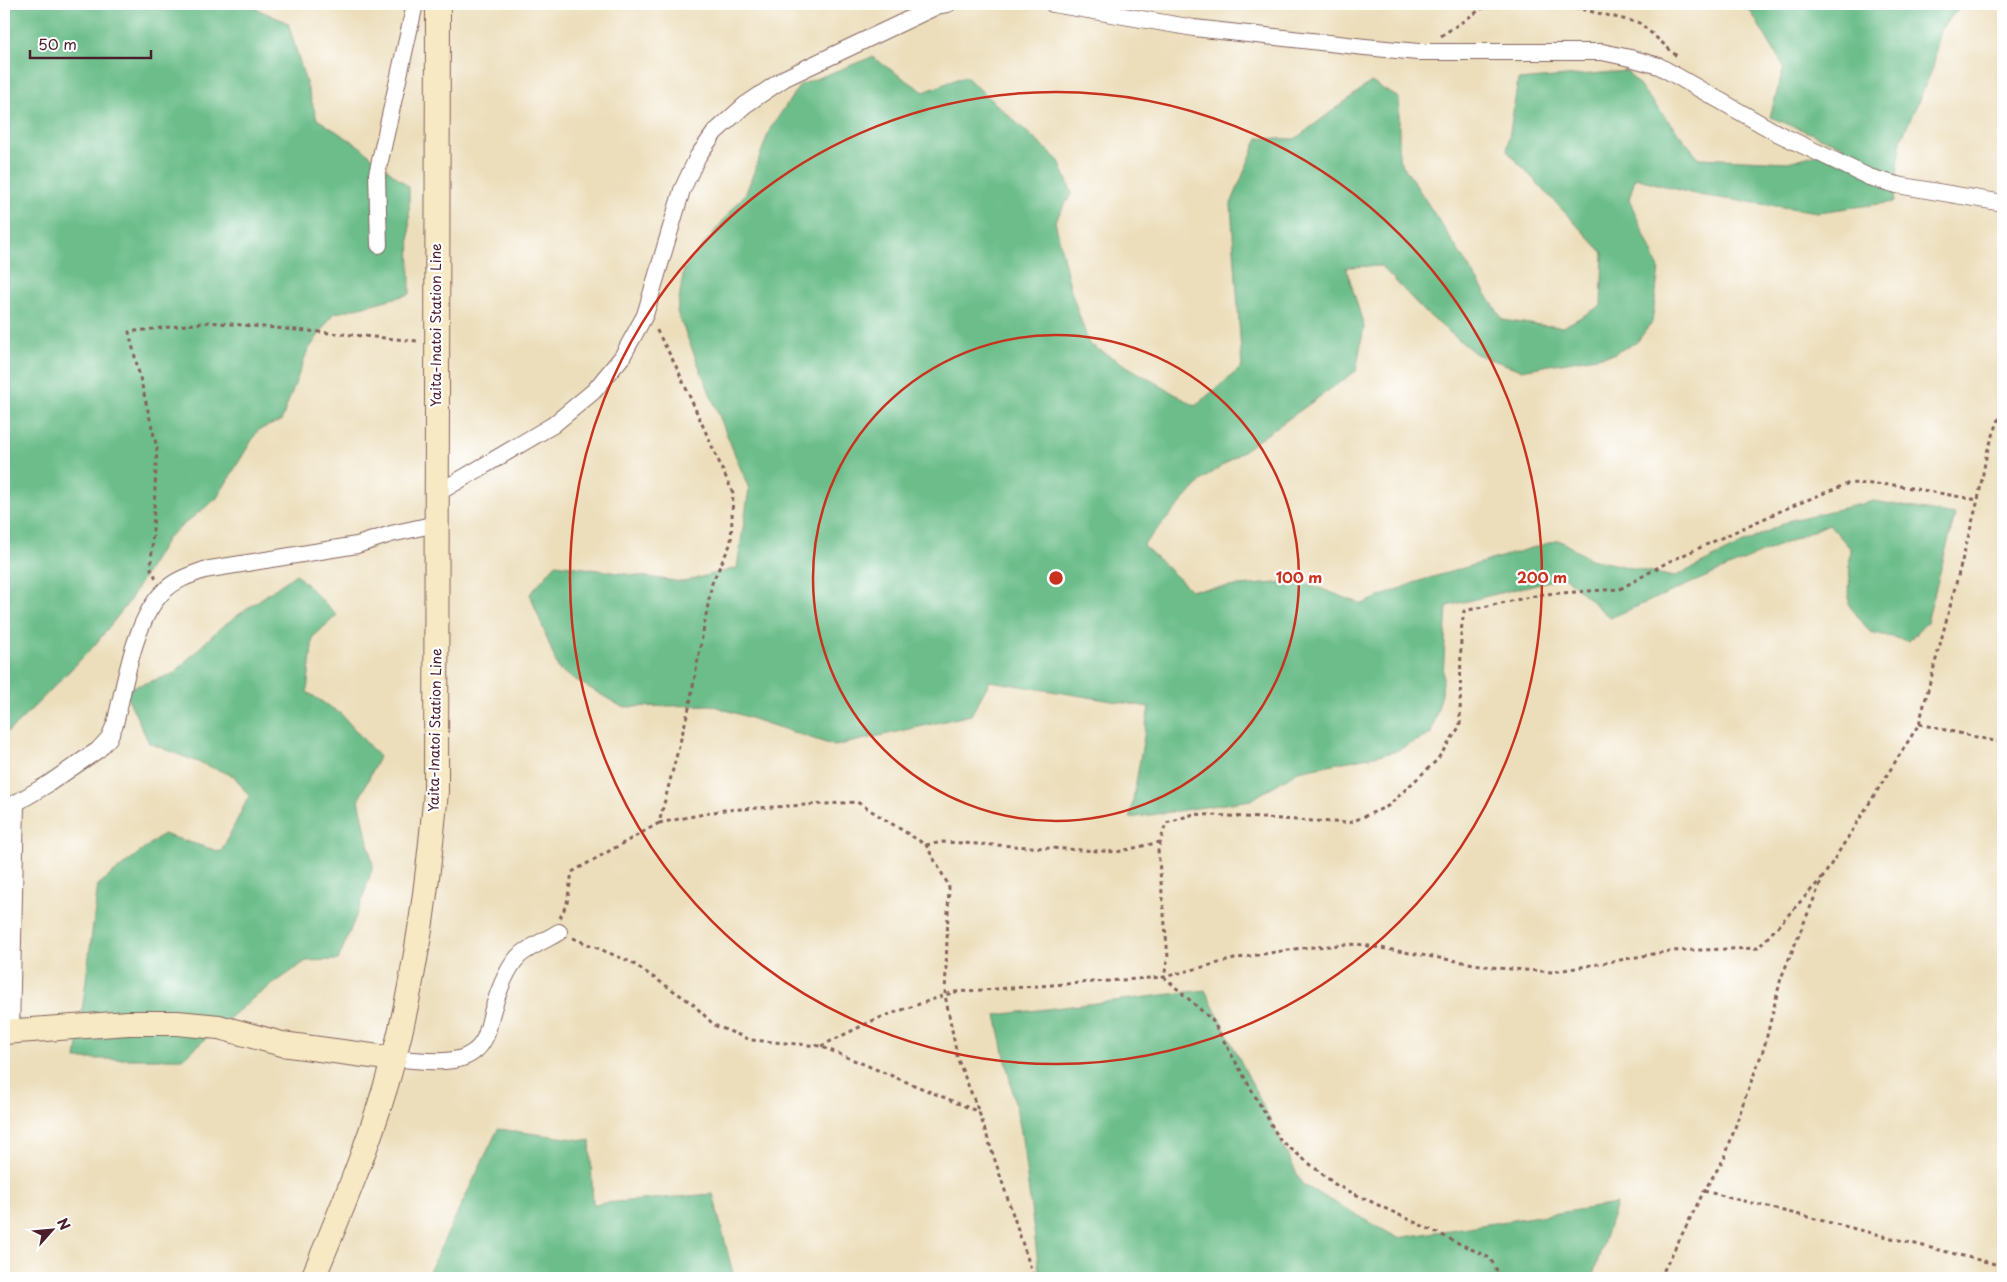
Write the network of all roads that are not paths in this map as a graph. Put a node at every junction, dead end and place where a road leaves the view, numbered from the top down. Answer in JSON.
{"nodes":[{"id":1,"x":415,"y":4,"type":"edge"},
{"id":2,"x":438,"y":4,"type":"edge"},
{"id":3,"x":948,"y":4,"type":"edge"},
{"id":4,"x":1053,"y":4,"type":"edge"},
{"id":5,"x":2003,"y":203,"type":"edge"},
{"id":6,"x":379,"y":245,"type":"dead end"},
{"id":7,"x":436,"y":494,"type":"junction"},
{"id":8,"x":436,"y":524,"type":"junction"},
{"id":9,"x":10,"y":806,"type":"edge"},
{"id":10,"x":559,"y":932,"type":"road end"},
{"id":11,"x":7,"y":1031,"type":"edge"},
{"id":12,"x":394,"y":1059,"type":"junction"},
{"id":13,"x":313,"y":1278,"type":"edge"}],
"edges":[{"from":1,"to":6,"type":"street"},
{"from":2,"to":7,"type":"main road","name":"Yaita-Inatoi Station Line"},
{"from":3,"to":7,"type":"street"},
{"from":4,"to":5,"type":"street"},
{"from":7,"to":8,"type":"main road","name":"Yaita-Inatoi Station Line"},
{"from":8,"to":9,"type":"street"},
{"from":8,"to":12,"type":"main road","name":"Yaita-Inatoi Station Line"},
{"from":9,"to":11,"type":"street"},
{"from":10,"to":12,"type":"street"},
{"from":11,"to":12,"type":"main road"},
{"from":12,"to":13,"type":"main road","name":"Yaita-Inatoi Station Line"}]}
